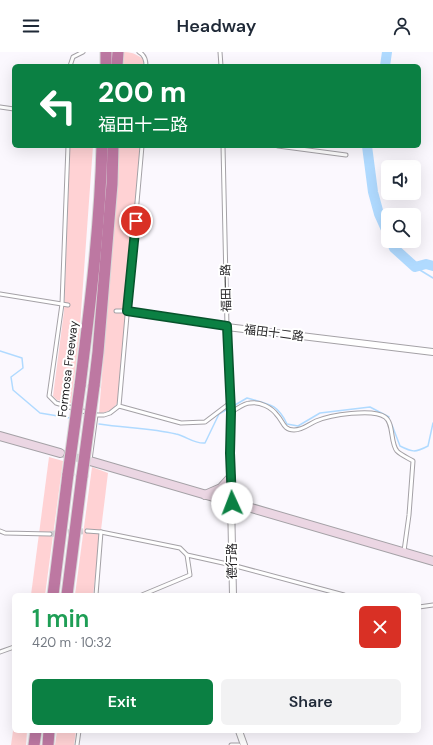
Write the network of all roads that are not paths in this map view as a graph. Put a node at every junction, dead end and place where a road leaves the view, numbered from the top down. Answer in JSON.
{"nodes":[{"id":1,"x":84,"y":52,"type":"edge"},
{"id":2,"x":139,"y":52,"type":"edge"},
{"id":3,"x":220,"y":52,"type":"edge"},
{"id":4,"x":71,"y":64,"type":"edge"},
{"id":5,"x":146,"y":64,"type":"edge"},
{"id":6,"x":220,"y":64,"type":"edge"},
{"id":7,"x":0,"y":107,"type":"edge"},
{"id":8,"x":12,"y":109,"type":"edge"},
{"id":9,"x":68,"y":148,"type":"edge"},
{"id":10,"x":102,"y":148,"type":"edge"},
{"id":11,"x":114,"y":148,"type":"edge"},
{"id":12,"x":142,"y":148,"type":"edge"},
{"id":13,"x":223,"y":148,"type":"edge"},
{"id":14,"x":293,"y":148,"type":"edge"},
{"id":15,"x":346,"y":155,"type":"dead end"},
{"id":16,"x":0,"y":294,"type":"edge"},
{"id":17,"x":62,"y":304,"type":"junction"},
{"id":18,"x":68,"y":305,"type":"dead end"},
{"id":19,"x":116,"y":311,"type":"dead end"},
{"id":20,"x":127,"y":311,"type":"junction"},
{"id":21,"x":227,"y":326,"type":"junction"},
{"id":22,"x":433,"y":352,"type":"edge"},
{"id":23,"x":230,"y":403,"type":"junction"},
{"id":24,"x":119,"y":406,"type":"junction"},
{"id":25,"x":231,"y":412,"type":"junction"},
{"id":26,"x":96,"y":415,"type":"junction"},
{"id":27,"x":0,"y":436,"type":"edge"},
{"id":28,"x":60,"y":453,"type":"tunnel mouth"},
{"id":29,"x":90,"y":461,"type":"joint"},
{"id":30,"x":231,"y":477,"type":"junction"},
{"id":31,"x":206,"y":495,"type":"junction"},
{"id":32,"x":232,"y":503,"type":"junction"},
{"id":33,"x":0,"y":530,"type":"edge"},
{"id":34,"x":87,"y":531,"type":"tunnel mouth"},
{"id":35,"x":101,"y":532,"type":"junction"},
{"id":36,"x":50,"y":534,"type":"tunnel mouth"},
{"id":37,"x":404,"y":553,"type":"junction"},
{"id":38,"x":187,"y":555,"type":"junction"},
{"id":39,"x":433,"y":561,"type":"edge"},
{"id":40,"x":232,"y":565,"type":"junction"},
{"id":41,"x":53,"y":593,"type":"edge"},
{"id":42,"x":67,"y":593,"type":"edge"},
{"id":43,"x":96,"y":593,"type":"edge"},
{"id":44,"x":147,"y":593,"type":"edge"},
{"id":45,"x":233,"y":593,"type":"edge"},
{"id":46,"x":337,"y":593,"type":"edge"},
{"id":47,"x":433,"y":605,"type":"edge"},
{"id":48,"x":421,"y":607,"type":"edge"},
{"id":49,"x":12,"y":647,"type":"edge"},
{"id":50,"x":0,"y":652,"type":"edge"},
{"id":51,"x":36,"y":733,"type":"edge"},
{"id":52,"x":49,"y":733,"type":"edge"},
{"id":53,"x":79,"y":733,"type":"edge"},
{"id":54,"x":240,"y":733,"type":"edge"},
{"id":55,"x":34,"y":745,"type":"edge"},
{"id":56,"x":48,"y":745,"type":"edge"},
{"id":57,"x":77,"y":745,"type":"edge"},
{"id":58,"x":231,"y":745,"type":"edge"},
{"id":59,"x":239,"y":745,"type":"edge"},
{"id":60,"x":244,"y":745,"type":"edge"}],
"edges":[{"from":1,"to":4,"type":"lane"},
{"from":2,"to":5,"type":"lane"},
{"from":3,"to":6,"type":"lane"},
{"from":7,"to":8,"type":"lane"},
{"from":9,"to":17,"type":"lane"},
{"from":10,"to":41,"type":"highway","name":"Formosa Freeway","bridge":true},
{"from":11,"to":42,"type":"highway","bridge":true},
{"from":12,"to":20,"type":"lane"},
{"from":13,"to":21,"type":"lane","name":"福田一路"},
{"from":14,"to":15,"type":"lane"},
{"from":16,"to":17,"type":"lane"},
{"from":17,"to":18,"type":"lane"},
{"from":17,"to":26,"type":"lane"},
{"from":19,"to":20,"type":"lane","name":"福田十二路"},
{"from":20,"to":21,"type":"lane","name":"福田十二路"},
{"from":20,"to":24,"type":"lane"},
{"from":21,"to":22,"type":"street","name":"福田十二路"},
{"from":21,"to":23,"type":"street","name":"福田一路"},
{"from":23,"to":24,"type":"lane"},
{"from":23,"to":25,"type":"street","name":"福田一路"},
{"from":24,"to":26,"type":"lane"},
{"from":25,"to":30,"type":"street","name":"福田一路"},
{"from":25,"to":37,"type":"lane"},
{"from":26,"to":29,"type":"lane"},
{"from":27,"to":28,"type":"main road"},
{"from":29,"to":31,"type":"main road"},
{"from":30,"to":31,"type":"main road"},
{"from":30,"to":32,"type":"street","name":"福田一路"},
{"from":31,"to":32,"type":"main road"},
{"from":32,"to":37,"type":"main road"},
{"from":32,"to":40,"type":"street","name":"德行路"},
{"from":33,"to":36,"type":"lane"},
{"from":34,"to":35,"type":"lane"},
{"from":35,"to":38,"type":"lane"},
{"from":35,"to":43,"type":"lane"},
{"from":37,"to":39,"type":"main road"},
{"from":38,"to":40,"type":"lane"},
{"from":38,"to":44,"type":"lane"},
{"from":40,"to":45,"type":"street","name":"德行路"},
{"from":40,"to":46,"type":"lane"},
{"from":47,"to":48,"type":"lane"},
{"from":49,"to":50,"type":"lane"},
{"from":51,"to":55,"type":"highway"},
{"from":52,"to":56,"type":"highway"},
{"from":53,"to":57,"type":"lane"},
{"from":54,"to":60,"type":"street"},
{"from":58,"to":59,"type":"lane"}]}
